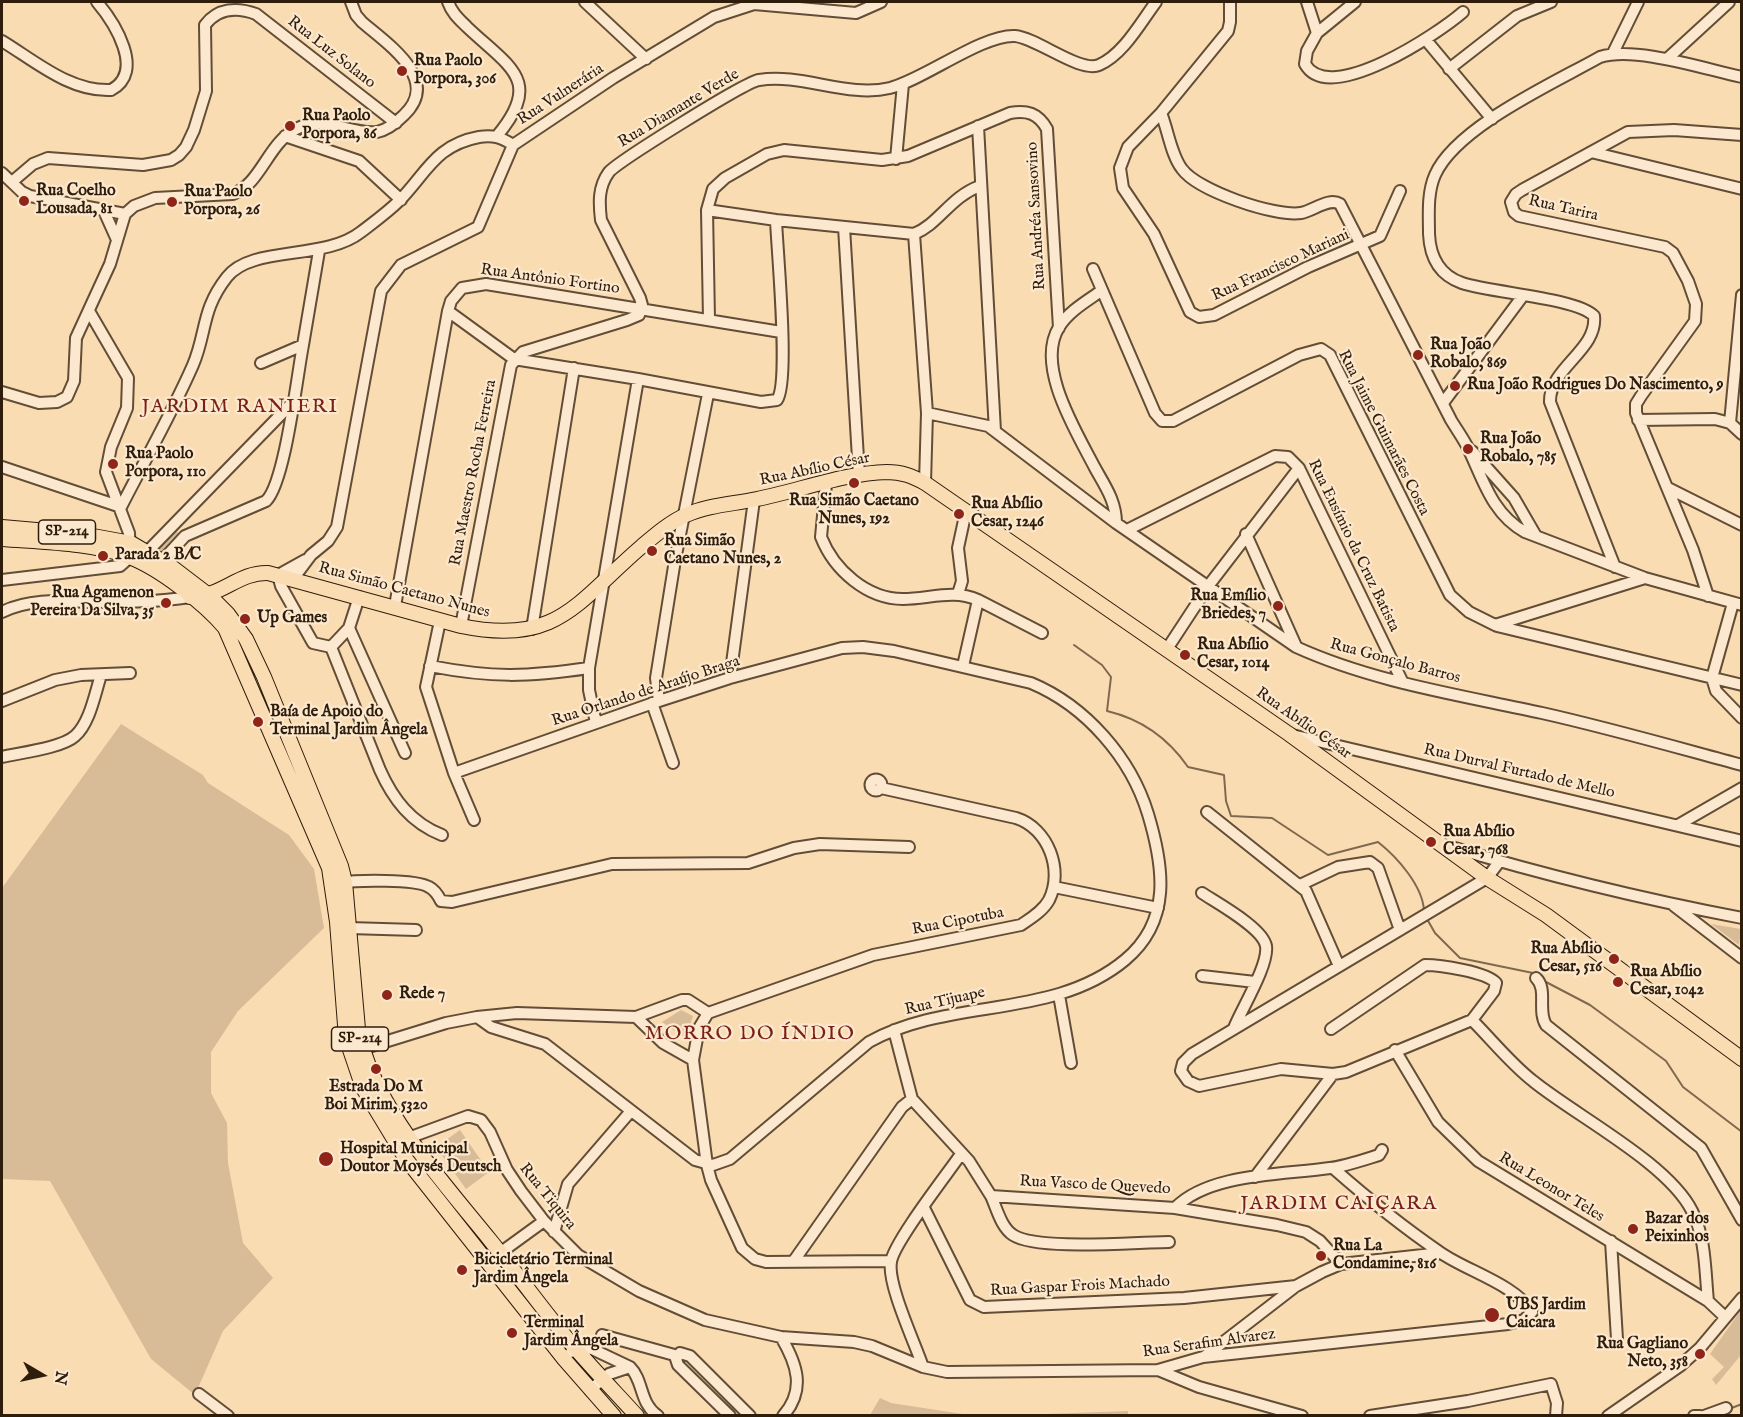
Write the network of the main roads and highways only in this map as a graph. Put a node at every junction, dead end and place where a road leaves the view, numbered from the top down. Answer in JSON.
{"nodes":[{"id":1,"x":685,"y":515,"type":"joint"},
{"id":2,"x":2,"y":527,"type":"edge"},
{"id":3,"x":2,"y":539,"type":"edge"},
{"id":4,"x":131,"y":550,"type":"junction"},
{"id":5,"x":210,"y":596,"type":"junction"},
{"id":6,"x":190,"y":597,"type":"junction"},
{"id":7,"x":339,"y":883,"type":"junction"},
{"id":8,"x":1742,"y":1059,"type":"edge"},
{"id":9,"x":398,"y":1147,"type":"junction"},
{"id":10,"x":424,"y":1155,"type":"junction"},
{"id":11,"x":478,"y":1226,"type":"junction"},
{"id":12,"x":467,"y":1237,"type":"junction"},
{"id":13,"x":614,"y":1416,"type":"edge"},
{"id":14,"x":637,"y":1416,"type":"edge"}],
"edges":[{"from":1,"to":5,"type":"main road","name":"Rua Simão Caetano Nunes"},
{"from":1,"to":8,"type":"main road","name":"Rua Abílio César"},
{"from":2,"to":4,"type":"main road","number":"SP-214"},
{"from":3,"to":4,"type":"main road","number":"SP-214"},
{"from":4,"to":5,"type":"main road","number":"SP-214"},
{"from":4,"to":6,"type":"main road","number":"SP-214"},
{"from":5,"to":6,"type":"main road","name":"Rua Simão Caetano Nunes"},
{"from":5,"to":7,"type":"main road","number":"SP-214"},
{"from":6,"to":7,"type":"main road","number":"SP-214"},
{"from":7,"to":9,"type":"main road","number":"SP-214"},
{"from":7,"to":10,"type":"main road","number":"SP-214"},
{"from":9,"to":10,"type":"main road"},
{"from":9,"to":12,"type":"main road","number":"SP-214"},
{"from":10,"to":11,"type":"main road","number":"SP-214"},
{"from":11,"to":12,"type":"main road"},
{"from":11,"to":14,"type":"main road","number":"SP-214"},
{"from":12,"to":13,"type":"main road","number":"SP-214"}]}
